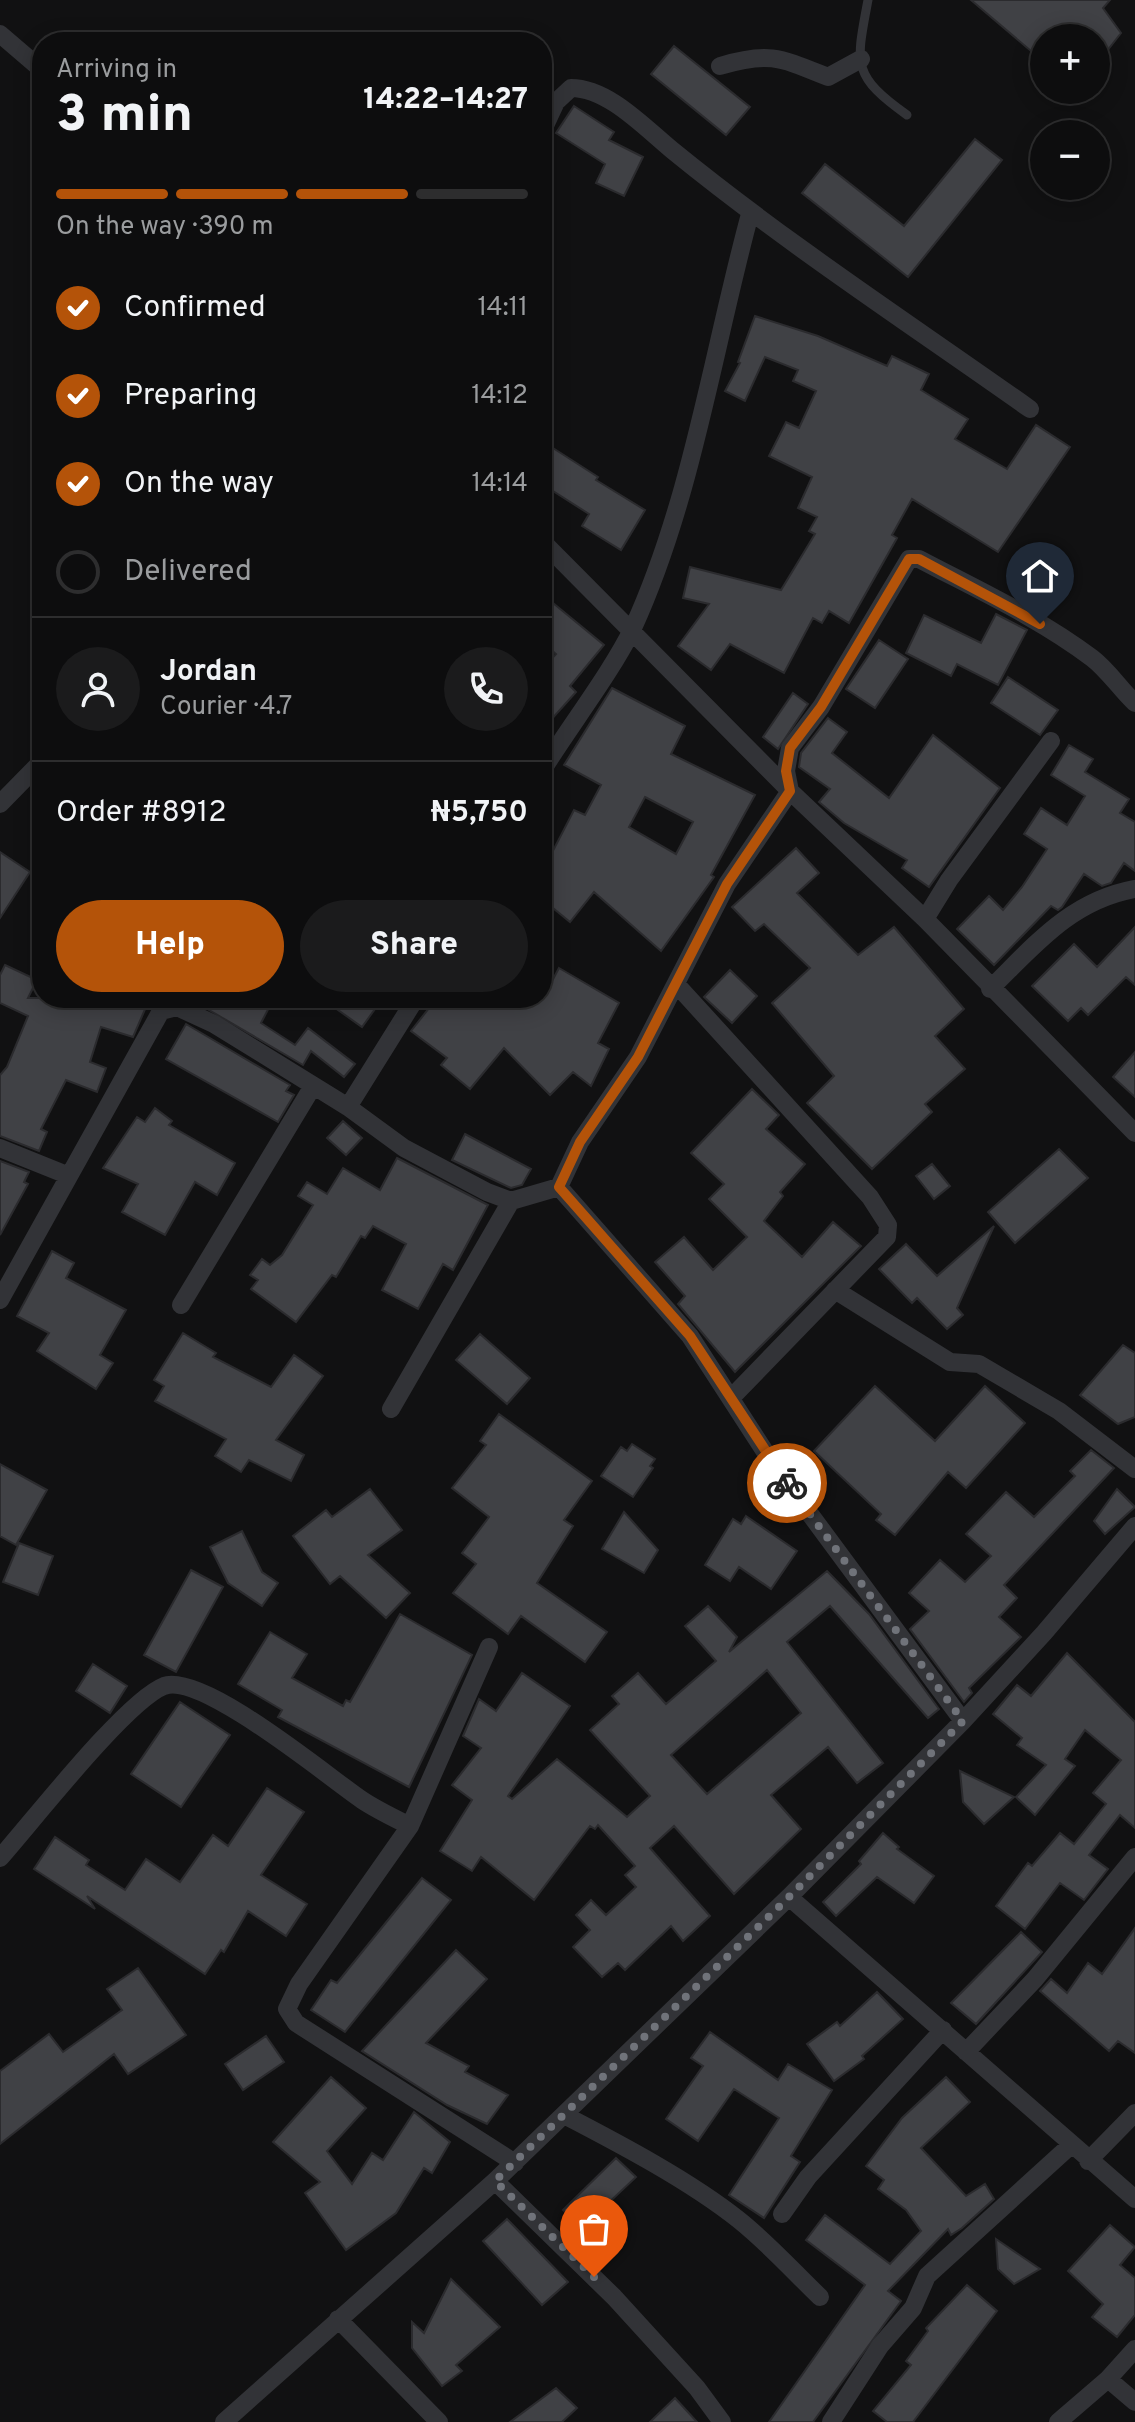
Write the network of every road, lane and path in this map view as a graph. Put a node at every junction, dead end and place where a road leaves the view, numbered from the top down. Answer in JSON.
{"nodes":[{"id":1,"x":868,"y":0,"type":"edge"},
{"id":2,"x":0,"y":34,"type":"edge"},
{"id":3,"x":861,"y":59,"type":"junction"},
{"id":4,"x":32,"y":61,"type":"edge"},
{"id":5,"x":720,"y":66,"type":"dead end"},
{"id":6,"x":552,"y":111,"type":"edge"},
{"id":7,"x":907,"y":115,"type":"dead end"},
{"id":8,"x":750,"y":214,"type":"junction"},
{"id":9,"x":1030,"y":409,"type":"dead end"},
{"id":10,"x":552,"y":551,"type":"edge"},
{"id":11,"x":632,"y":630,"type":"junction"},
{"id":12,"x":1135,"y":703,"type":"edge"},
{"id":13,"x":1051,"y":741,"type":"dead end"},
{"id":14,"x":552,"y":755,"type":"edge"},
{"id":15,"x":32,"y":771,"type":"edge"},
{"id":16,"x":790,"y":791,"type":"junction"},
{"id":17,"x":0,"y":804,"type":"edge"},
{"id":18,"x":1134,"y":889,"type":"edge"},
{"id":19,"x":925,"y":919,"type":"junction"},
{"id":20,"x":676,"y":984,"type":"junction"},
{"id":21,"x":990,"y":989,"type":"junction"},
{"id":22,"x":173,"y":1008,"type":"edge"},
{"id":23,"x":179,"y":1008,"type":"edge"},
{"id":24,"x":410,"y":1008,"type":"edge"},
{"id":25,"x":313,"y":1086,"type":"junction"},
{"id":26,"x":348,"y":1107,"type":"junction"},
{"id":27,"x":1135,"y":1133,"type":"edge"},
{"id":28,"x":0,"y":1148,"type":"edge"},
{"id":29,"x":67,"y":1175,"type":"junction"},
{"id":30,"x":559,"y":1187,"type":"junction"},
{"id":31,"x":511,"y":1201,"type":"junction"},
{"id":32,"x":835,"y":1290,"type":"junction"},
{"id":33,"x":0,"y":1300,"type":"edge"},
{"id":34,"x":181,"y":1305,"type":"dead end"},
{"id":35,"x":732,"y":1397,"type":"junction"},
{"id":36,"x":391,"y":1409,"type":"dead end"},
{"id":37,"x":1135,"y":1469,"type":"edge"},
{"id":38,"x":1135,"y":1526,"type":"edge"},
{"id":39,"x":489,"y":1647,"type":"dead end"},
{"id":40,"x":963,"y":1721,"type":"junction"},
{"id":41,"x":410,"y":1826,"type":"junction"},
{"id":42,"x":1135,"y":1857,"type":"edge"},
{"id":43,"x":0,"y":1858,"type":"edge"},
{"id":44,"x":789,"y":1897,"type":"junction"},
{"id":45,"x":943,"y":2030,"type":"junction"},
{"id":46,"x":966,"y":2052,"type":"junction"},
{"id":47,"x":1135,"y":2113,"type":"edge"},
{"id":48,"x":564,"y":2115,"type":"junction"},
{"id":49,"x":1071,"y":2145,"type":"junction"},
{"id":50,"x":1088,"y":2161,"type":"junction"},
{"id":51,"x":515,"y":2163,"type":"junction"},
{"id":52,"x":495,"y":2181,"type":"junction"},
{"id":53,"x":1135,"y":2199,"type":"edge"},
{"id":54,"x":782,"y":2214,"type":"dead end"},
{"id":55,"x":820,"y":2297,"type":"dead end"},
{"id":56,"x":338,"y":2319,"type":"junction"},
{"id":57,"x":1135,"y":2349,"type":"edge"},
{"id":58,"x":1108,"y":2379,"type":"junction"},
{"id":59,"x":1135,"y":2402,"type":"edge"},
{"id":60,"x":224,"y":2422,"type":"edge"},
{"id":61,"x":439,"y":2422,"type":"edge"},
{"id":62,"x":722,"y":2422,"type":"edge"},
{"id":63,"x":831,"y":2422,"type":"edge"},
{"id":64,"x":1058,"y":2422,"type":"edge"}],
"edges":[{"from":1,"to":3,"type":"lane"},
{"from":2,"to":4,"type":"street"},
{"from":3,"to":5,"type":"street"},
{"from":3,"to":7,"type":"lane"},
{"from":6,"to":8,"type":"street"},
{"from":8,"to":9,"type":"street"},
{"from":8,"to":11,"type":"street"},
{"from":10,"to":11,"type":"street"},
{"from":11,"to":14,"type":"street"},
{"from":11,"to":16,"type":"street"},
{"from":12,"to":16,"type":"street"},
{"from":13,"to":19,"type":"street"},
{"from":15,"to":17,"type":"street"},
{"from":16,"to":19,"type":"street"},
{"from":16,"to":20,"type":"street"},
{"from":18,"to":21,"type":"street"},
{"from":19,"to":21,"type":"street"},
{"from":20,"to":30,"type":"street"},
{"from":20,"to":32,"type":"street"},
{"from":21,"to":27,"type":"street"},
{"from":22,"to":29,"type":"street"},
{"from":23,"to":25,"type":"street"},
{"from":24,"to":26,"type":"street"},
{"from":25,"to":26,"type":"street"},
{"from":25,"to":34,"type":"street"},
{"from":26,"to":31,"type":"street"},
{"from":28,"to":29,"type":"street"},
{"from":29,"to":33,"type":"street"},
{"from":30,"to":31,"type":"street"},
{"from":30,"to":35,"type":"street"},
{"from":31,"to":36,"type":"street"},
{"from":32,"to":35,"type":"street"},
{"from":32,"to":37,"type":"street"},
{"from":35,"to":40,"type":"street"},
{"from":38,"to":40,"type":"street"},
{"from":39,"to":41,"type":"street"},
{"from":40,"to":44,"type":"street"},
{"from":41,"to":43,"type":"street"},
{"from":41,"to":51,"type":"street"},
{"from":42,"to":46,"type":"street"},
{"from":44,"to":45,"type":"street"},
{"from":44,"to":48,"type":"street"},
{"from":45,"to":46,"type":"street"},
{"from":45,"to":54,"type":"street"},
{"from":46,"to":49,"type":"street"},
{"from":47,"to":50,"type":"street"},
{"from":48,"to":51,"type":"street"},
{"from":48,"to":55,"type":"street"},
{"from":49,"to":50,"type":"street"},
{"from":49,"to":63,"type":"street"},
{"from":50,"to":53,"type":"street"},
{"from":51,"to":52,"type":"street"},
{"from":52,"to":56,"type":"street"},
{"from":52,"to":62,"type":"street"},
{"from":56,"to":60,"type":"street"},
{"from":56,"to":61,"type":"street"},
{"from":57,"to":58,"type":"street"},
{"from":58,"to":59,"type":"street"},
{"from":58,"to":64,"type":"street"}]}
